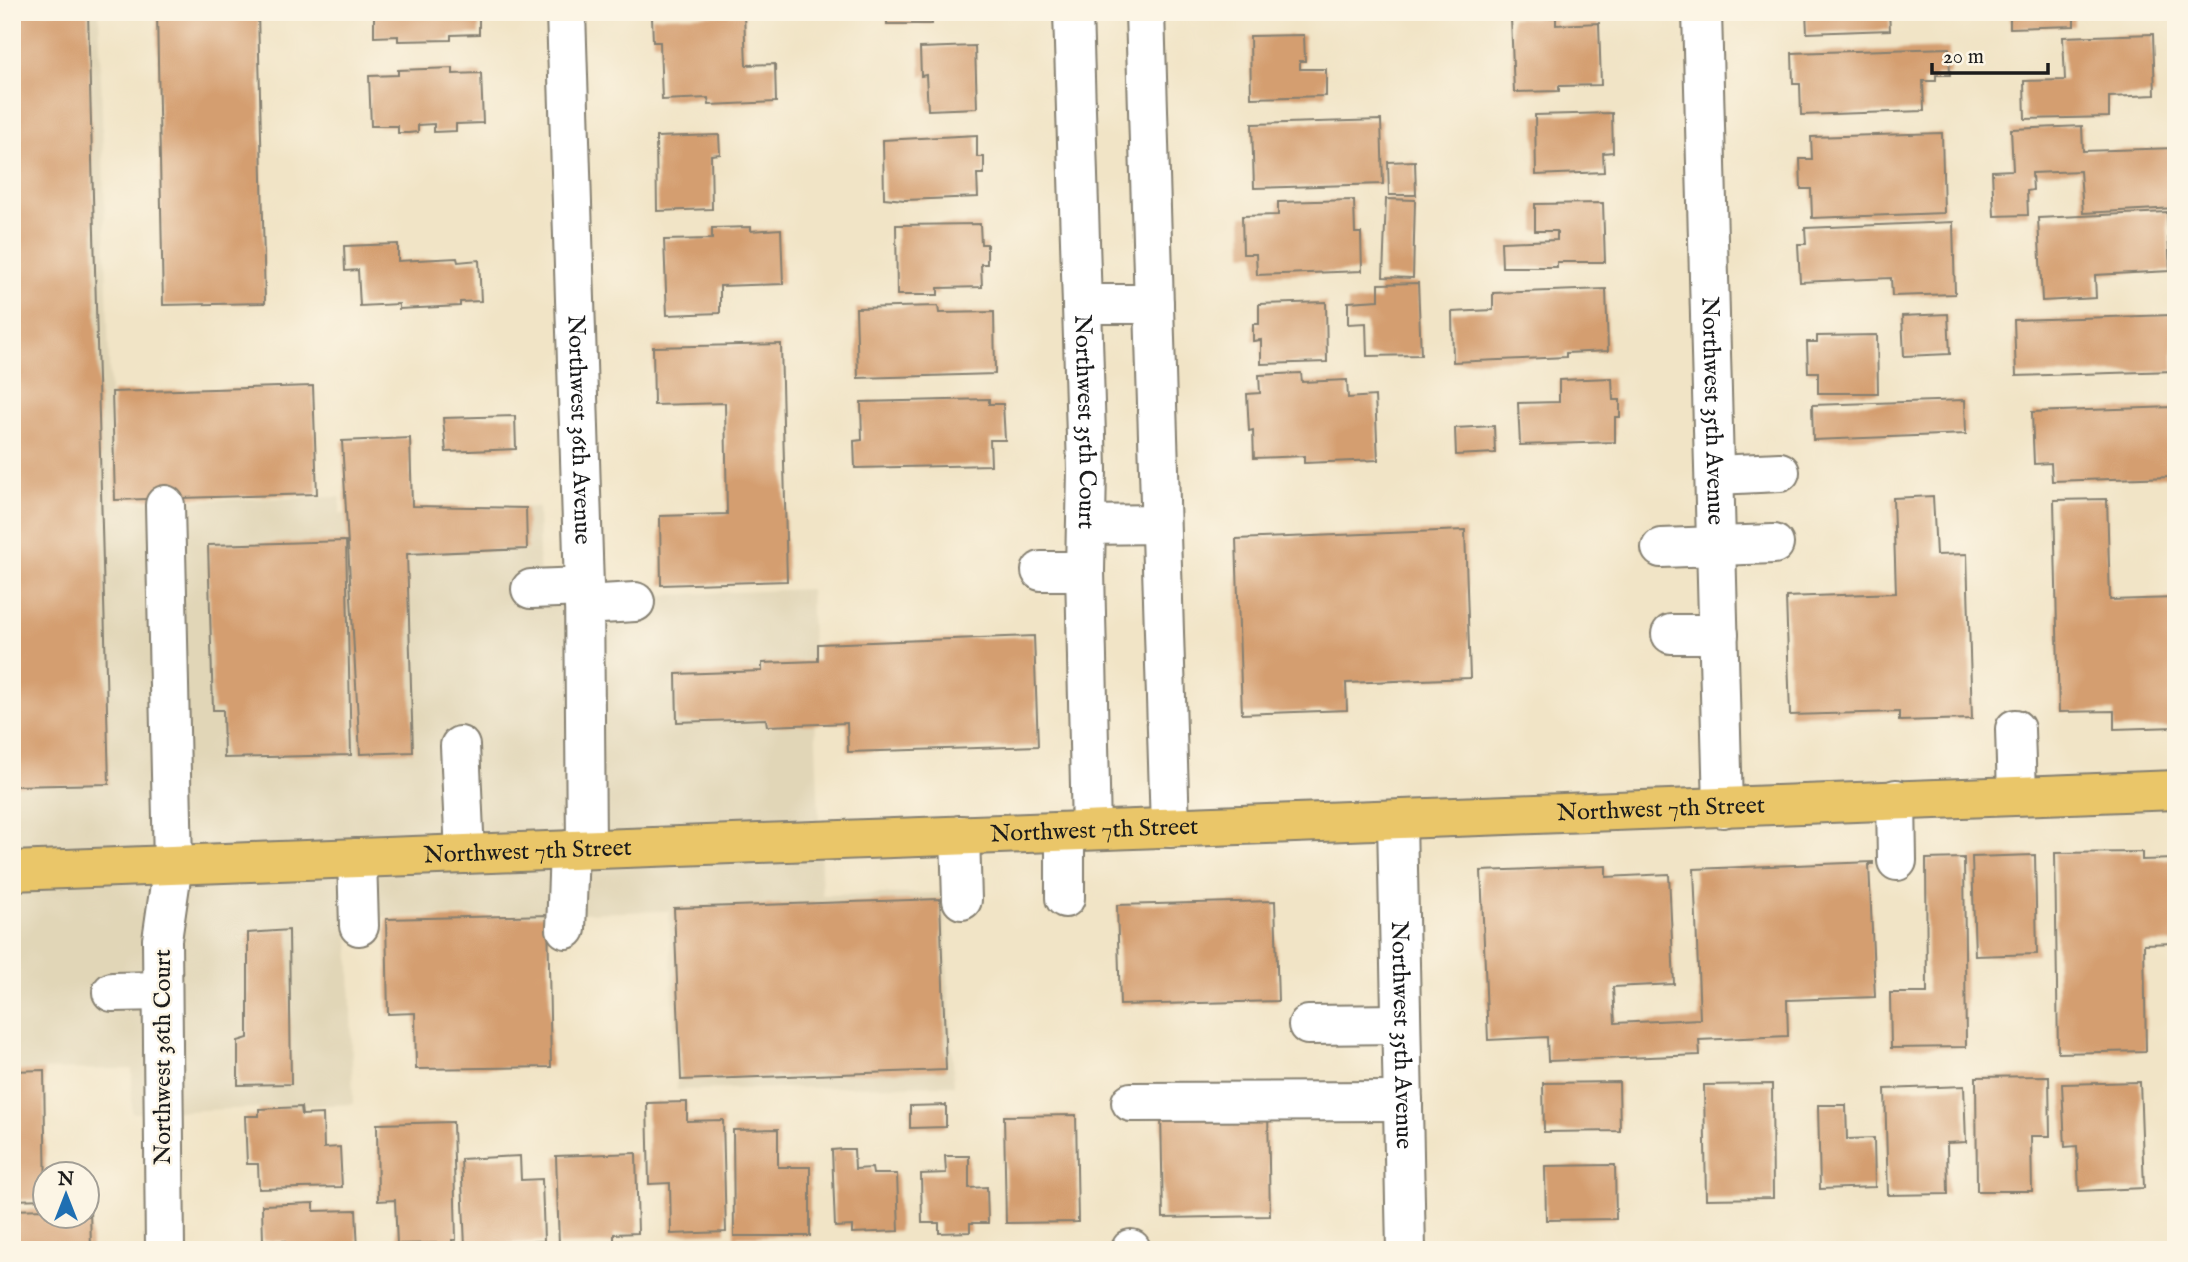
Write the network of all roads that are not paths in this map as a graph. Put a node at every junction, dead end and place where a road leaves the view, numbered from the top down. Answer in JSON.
{"nodes":[{"id":1,"x":566,"y":12,"type":"edge"},
{"id":2,"x":1073,"y":12,"type":"edge"},
{"id":3,"x":1145,"y":12,"type":"edge"},
{"id":4,"x":1702,"y":12,"type":"edge"},
{"id":5,"x":1082,"y":304,"type":"junction"},
{"id":6,"x":1154,"y":304,"type":"junction"},
{"id":7,"x":1780,"y":472,"type":"dead end"},
{"id":8,"x":1716,"y":475,"type":"junction"},
{"id":9,"x":165,"y":505,"type":"dead end"},
{"id":10,"x":1160,"y":524,"type":"junction"},
{"id":11,"x":1086,"y":525,"type":"junction"},
{"id":12,"x":1774,"y":544,"type":"dead end"},
{"id":13,"x":1717,"y":546,"type":"junction"},
{"id":14,"x":1661,"y":548,"type":"dead end"},
{"id":15,"x":1041,"y":571,"type":"dead end"},
{"id":16,"x":1085,"y":571,"type":"junction"},
{"id":17,"x":531,"y":589,"type":"dead end"},
{"id":18,"x":584,"y":596,"type":"junction"},
{"id":19,"x":635,"y":602,"type":"dead end"},
{"id":20,"x":1671,"y":634,"type":"dead end"},
{"id":21,"x":1719,"y":634,"type":"junction"},
{"id":22,"x":2015,"y":729,"type":"dead end"},
{"id":23,"x":460,"y":746,"type":"dead end"},
{"id":24,"x":2176,"y":790,"type":"edge"},
{"id":25,"x":2017,"y":795,"type":"junction"},
{"id":26,"x":1896,"y":799,"type":"junction"},
{"id":27,"x":1723,"y":808,"type":"junction"},
{"id":28,"x":1397,"y":821,"type":"junction"},
{"id":29,"x":1170,"y":828,"type":"junction"},
{"id":30,"x":1078,"y":831,"type":"junction"},
{"id":31,"x":960,"y":835,"type":"junction"},
{"id":32,"x":578,"y":849,"type":"junction"},
{"id":33,"x":465,"y":854,"type":"junction"},
{"id":34,"x":357,"y":858,"type":"junction"},
{"id":35,"x":1897,"y":860,"type":"dead end"},
{"id":36,"x":173,"y":864,"type":"junction"},
{"id":37,"x":12,"y":871,"type":"edge"},
{"id":38,"x":1065,"y":898,"type":"dead end"},
{"id":39,"x":962,"y":901,"type":"dead end"},
{"id":40,"x":359,"y":926,"type":"dead end"},
{"id":41,"x":566,"y":929,"type":"dead end"},
{"id":42,"x":161,"y":991,"type":"junction"},
{"id":43,"x":112,"y":992,"type":"dead end"},
{"id":44,"x":1401,"y":1024,"type":"junction"},
{"id":45,"x":1308,"y":1025,"type":"dead end"},
{"id":46,"x":1403,"y":1101,"type":"junction"},
{"id":47,"x":1131,"y":1102,"type":"dead end"},
{"id":48,"x":165,"y":1250,"type":"edge"},
{"id":49,"x":1406,"y":1250,"type":"edge"}],
"edges":[{"from":1,"to":18,"type":"street","name":"Northwest 36th Avenue"},
{"from":2,"to":5,"type":"street","name":"Northwest 35th Court"},
{"from":3,"to":6,"type":"street"},
{"from":4,"to":8,"type":"street","name":"Northwest 35th Avenue"},
{"from":5,"to":6,"type":"street"},
{"from":5,"to":11,"type":"street","name":"Northwest 35th Court"},
{"from":6,"to":10,"type":"street"},
{"from":7,"to":8,"type":"street"},
{"from":8,"to":13,"type":"street","name":"Northwest 35th Avenue"},
{"from":9,"to":36,"type":"street","name":"Northwest 36th Court"},
{"from":10,"to":11,"type":"street"},
{"from":10,"to":29,"type":"street"},
{"from":11,"to":16,"type":"street","name":"Northwest 35th Court"},
{"from":12,"to":13,"type":"street"},
{"from":13,"to":14,"type":"street"},
{"from":13,"to":21,"type":"street","name":"Northwest 35th Avenue"},
{"from":15,"to":16,"type":"street"},
{"from":16,"to":30,"type":"street","name":"Northwest 35th Court"},
{"from":17,"to":18,"type":"street"},
{"from":18,"to":19,"type":"street"},
{"from":18,"to":32,"type":"street","name":"Northwest 36th Avenue"},
{"from":20,"to":21,"type":"street"},
{"from":21,"to":27,"type":"street","name":"Northwest 35th Avenue"},
{"from":22,"to":25,"type":"street"},
{"from":23,"to":33,"type":"street"},
{"from":24,"to":25,"type":"main road","name":"Northwest 7th Street"},
{"from":25,"to":26,"type":"main road","name":"Northwest 7th Street"},
{"from":26,"to":27,"type":"main road","name":"Northwest 7th Street"},
{"from":26,"to":35,"type":"street"},
{"from":27,"to":28,"type":"main road","name":"Northwest 7th Street"},
{"from":28,"to":29,"type":"main road","name":"Northwest 7th Street"},
{"from":28,"to":44,"type":"street","name":"Northwest 35th Avenue"},
{"from":29,"to":30,"type":"main road","name":"Northwest 7th Street"},
{"from":30,"to":31,"type":"main road","name":"Northwest 7th Street"},
{"from":30,"to":38,"type":"street","name":"Northwest 35th Court"},
{"from":31,"to":32,"type":"main road","name":"Northwest 7th Street"},
{"from":31,"to":39,"type":"street"},
{"from":32,"to":33,"type":"main road","name":"Northwest 7th Street"},
{"from":32,"to":41,"type":"street","name":"Northwest 36th Avenue"},
{"from":33,"to":34,"type":"main road","name":"Northwest 7th Street"},
{"from":34,"to":36,"type":"main road","name":"Northwest 7th Street"},
{"from":34,"to":40,"type":"street"},
{"from":36,"to":37,"type":"main road","name":"Northwest 7th Street"},
{"from":36,"to":42,"type":"street","name":"Northwest 36th Court"},
{"from":42,"to":43,"type":"street"},
{"from":42,"to":48,"type":"street","name":"Northwest 36th Court"},
{"from":44,"to":45,"type":"street"},
{"from":44,"to":46,"type":"street","name":"Northwest 35th Avenue"},
{"from":46,"to":47,"type":"street"},
{"from":46,"to":49,"type":"street","name":"Northwest 35th Avenue"}]}
